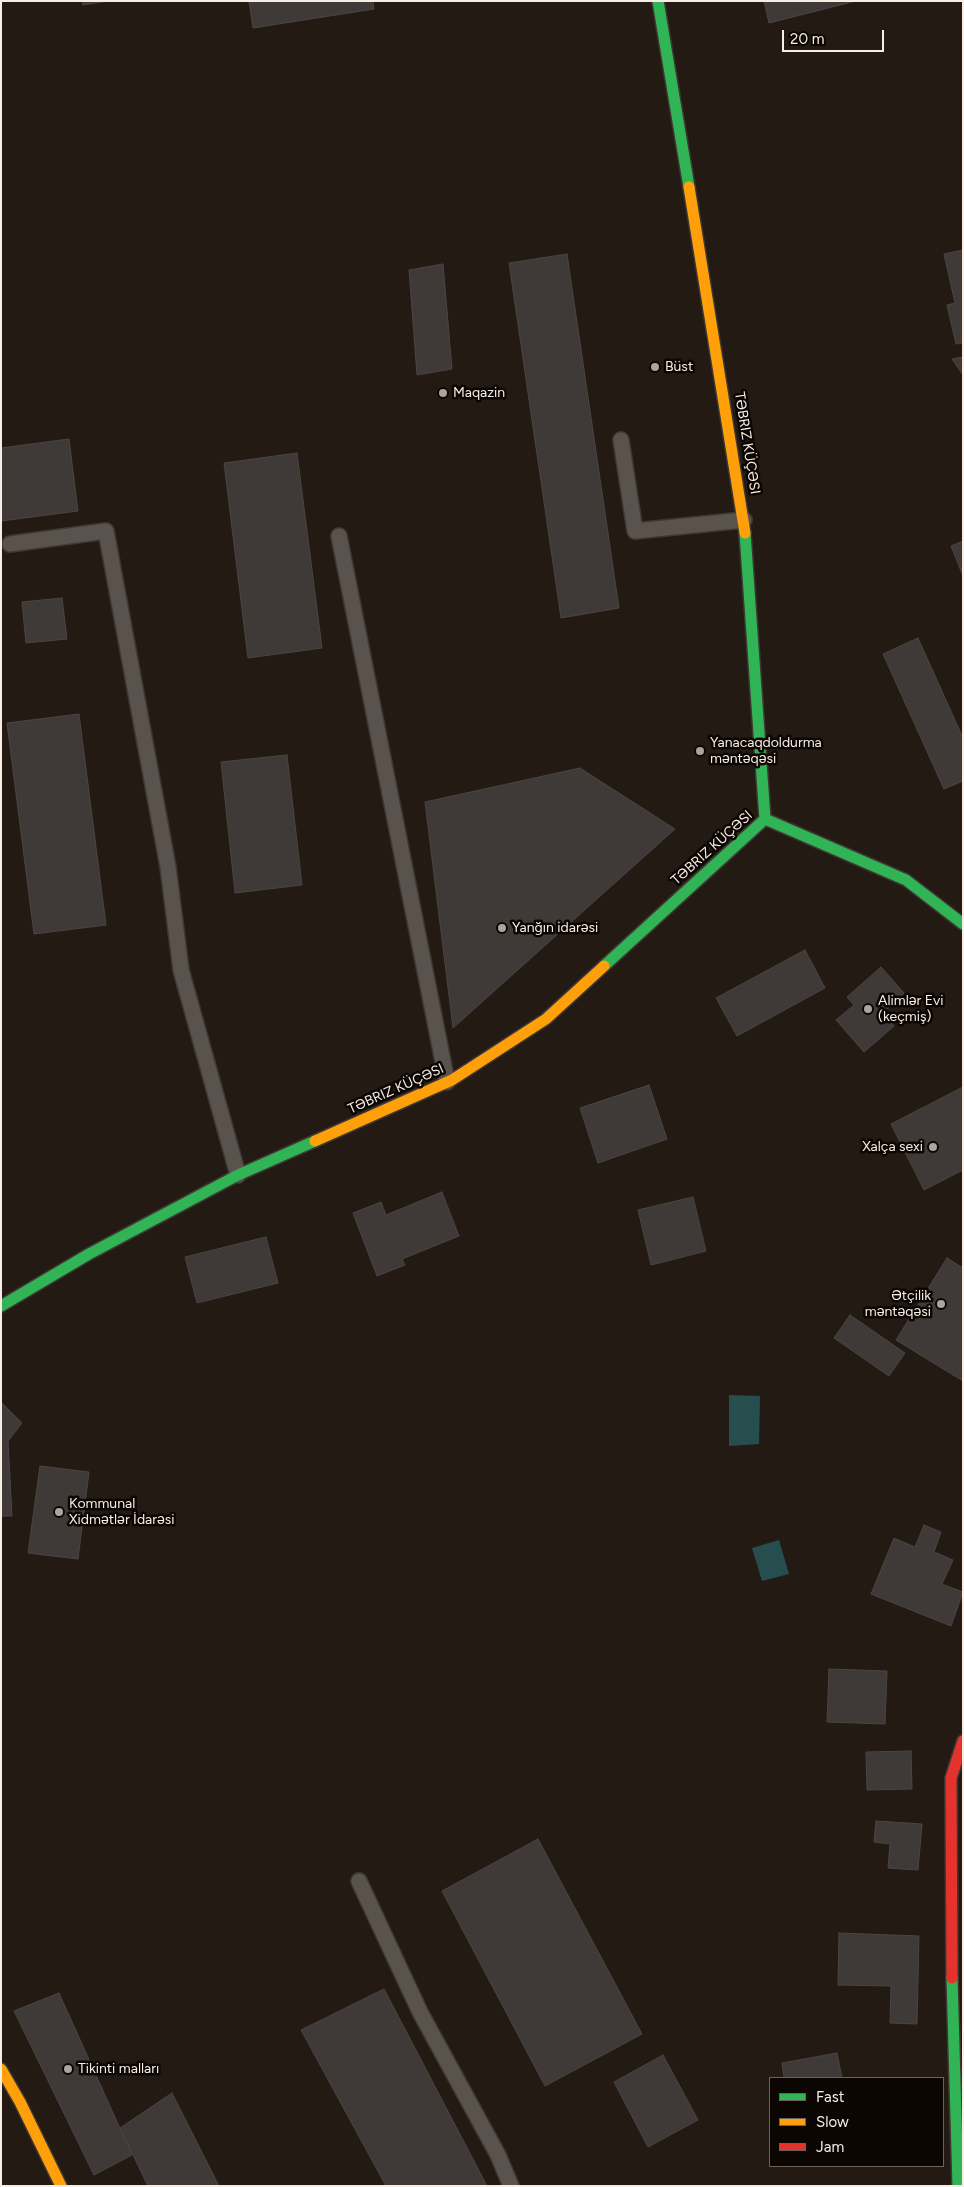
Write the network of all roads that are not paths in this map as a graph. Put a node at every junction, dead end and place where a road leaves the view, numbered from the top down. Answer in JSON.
{"nodes":[{"id":1,"x":658,"y":1,"type":"edge"},
{"id":2,"x":621,"y":440,"type":"dead end"},
{"id":3,"x":744,"y":520,"type":"junction"},
{"id":4,"x":339,"y":536,"type":"dead end"},
{"id":5,"x":10,"y":544,"type":"dead end"},
{"id":6,"x":765,"y":819,"type":"junction"},
{"id":7,"x":963,"y":924,"type":"edge"},
{"id":8,"x":447,"y":1082,"type":"junction"},
{"id":9,"x":238,"y":1175,"type":"junction"},
{"id":10,"x":1,"y":1306,"type":"edge"},
{"id":11,"x":963,"y":1741,"type":"edge"},
{"id":12,"x":359,"y":1881,"type":"dead end"},
{"id":13,"x":1,"y":2069,"type":"edge"},
{"id":14,"x":61,"y":2186,"type":"edge"},
{"id":15,"x":511,"y":2186,"type":"edge"},
{"id":16,"x":958,"y":2186,"type":"edge"}],
"edges":[{"from":1,"to":3,"type":"main road","name":"TƏBRIZ KÜÇƏSI"},
{"from":2,"to":3,"type":"lane"},
{"from":3,"to":6,"type":"main road","name":"TƏBRIZ KÜÇƏSI"},
{"from":4,"to":8,"type":"lane"},
{"from":5,"to":9,"type":"lane"},
{"from":6,"to":7,"type":"main road"},
{"from":6,"to":8,"type":"main road","name":"TƏBRIZ KÜÇƏSI"},
{"from":8,"to":9,"type":"main road","name":"TƏBRIZ KÜÇƏSI"},
{"from":9,"to":10,"type":"main road","name":"TƏBRIZ KÜÇƏSI"},
{"from":11,"to":16,"type":"main road"},
{"from":12,"to":15,"type":"lane"},
{"from":13,"to":14,"type":"main road"}]}
